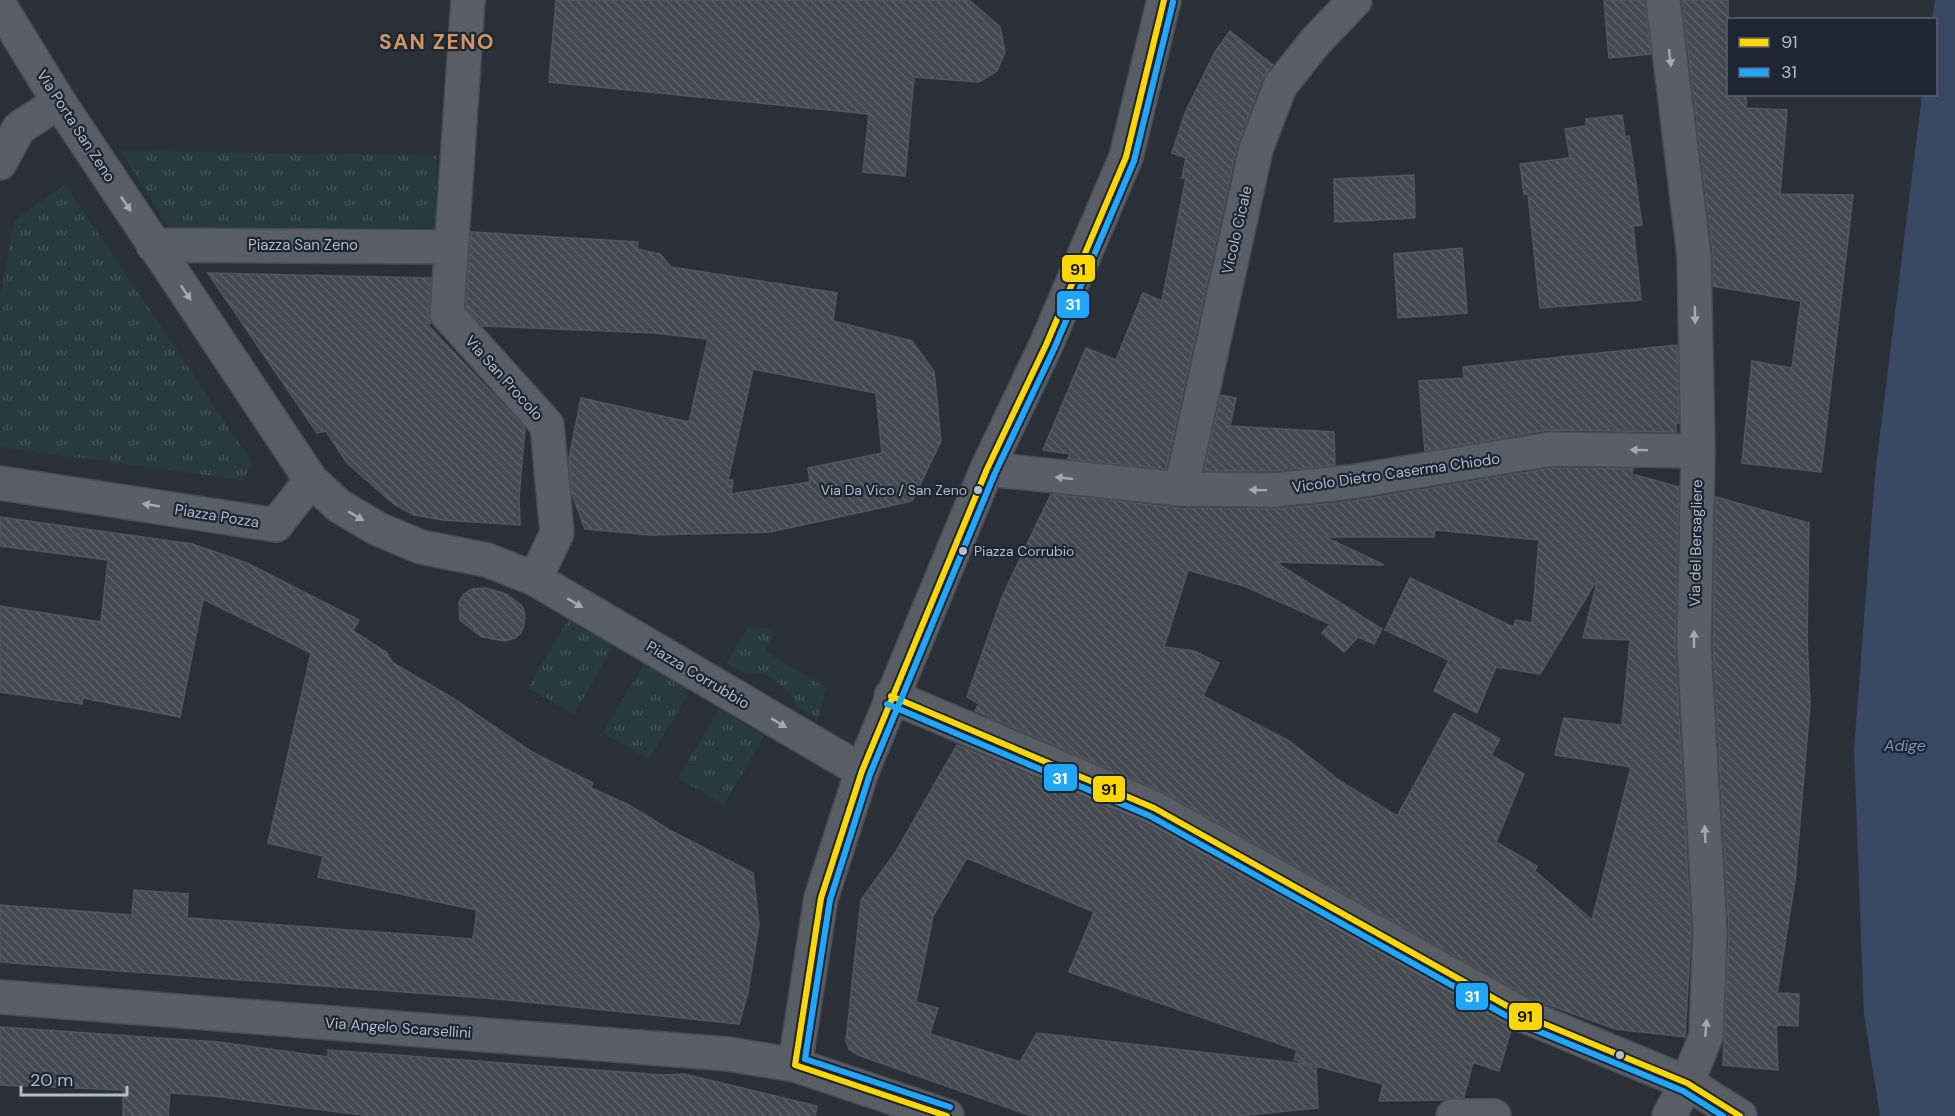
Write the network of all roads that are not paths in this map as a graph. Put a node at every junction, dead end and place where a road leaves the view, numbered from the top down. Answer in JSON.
{"nodes":[{"id":1,"x":468,"y":0,"type":"edge"},
{"id":2,"x":1164,"y":0,"type":"edge"},
{"id":3,"x":1354,"y":0,"type":"edge"},
{"id":4,"x":1663,"y":0,"type":"edge"},
{"id":5,"x":0,"y":6,"type":"edge"},
{"id":6,"x":59,"y":102,"type":"junction"},
{"id":7,"x":9,"y":122,"type":"edge"},
{"id":8,"x":0,"y":163,"type":"edge"},
{"id":9,"x":453,"y":238,"type":"junction"},
{"id":10,"x":153,"y":245,"type":"junction"},
{"id":11,"x":1698,"y":451,"type":"junction"},
{"id":12,"x":987,"y":469,"type":"junction"},
{"id":13,"x":311,"y":480,"type":"junction"},
{"id":14,"x":0,"y":483,"type":"edge"},
{"id":15,"x":1181,"y":489,"type":"junction"},
{"id":16,"x":535,"y":579,"type":"junction"},
{"id":17,"x":891,"y":696,"type":"junction"},
{"id":18,"x":862,"y":771,"type":"junction"},
{"id":19,"x":0,"y":997,"type":"edge"},
{"id":20,"x":795,"y":1065,"type":"junction"},
{"id":21,"x":1687,"y":1083,"type":"junction"},
{"id":22,"x":948,"y":1116,"type":"edge"},
{"id":23,"x":1669,"y":1116,"type":"edge"},
{"id":24,"x":1740,"y":1116,"type":"edge"}],
"edges":[{"from":1,"to":9,"type":"street"},
{"from":2,"to":12,"type":"street"},
{"from":3,"to":15,"type":"street","name":"Vicolo Cicale"},
{"from":4,"to":11,"type":"street","name":"Via del Bersagliere","one_way":true},
{"from":5,"to":6,"type":"street","name":"Via Porta San Zeno"},
{"from":6,"to":7,"type":"street"},
{"from":6,"to":10,"type":"street","name":"Via Porta San Zeno","one_way":true},
{"from":7,"to":8,"type":"street"},
{"from":9,"to":10,"type":"street","name":"Piazza San Zeno"},
{"from":9,"to":16,"type":"street","name":"Via San Procolo"},
{"from":10,"to":13,"type":"street","one_way":true},
{"from":11,"to":15,"type":"street","name":"Vicolo Dietro Caserma Chiodo","one_way":true},
{"from":21,"to":11,"type":"street","name":"Via del Bersagliere","one_way":true},
{"from":15,"to":12,"type":"street","name":"Vicolo Dietro Caserma Chiodo","one_way":true},
{"from":12,"to":17,"type":"street"},
{"from":13,"to":14,"type":"street","name":"Piazza Pozza","one_way":true},
{"from":13,"to":16,"type":"street","name":"Piazza Corrubbio","one_way":true},
{"from":16,"to":18,"type":"street","name":"Piazza Corrubbio","one_way":true},
{"from":17,"to":18,"type":"street"},
{"from":17,"to":21,"type":"street"},
{"from":18,"to":20,"type":"street"},
{"from":19,"to":20,"type":"street","name":"Via Angelo Scarsellini"},
{"from":20,"to":22,"type":"street"},
{"from":21,"to":23,"type":"street","name":"Via del Bersagliere"},
{"from":21,"to":24,"type":"street"}]}
